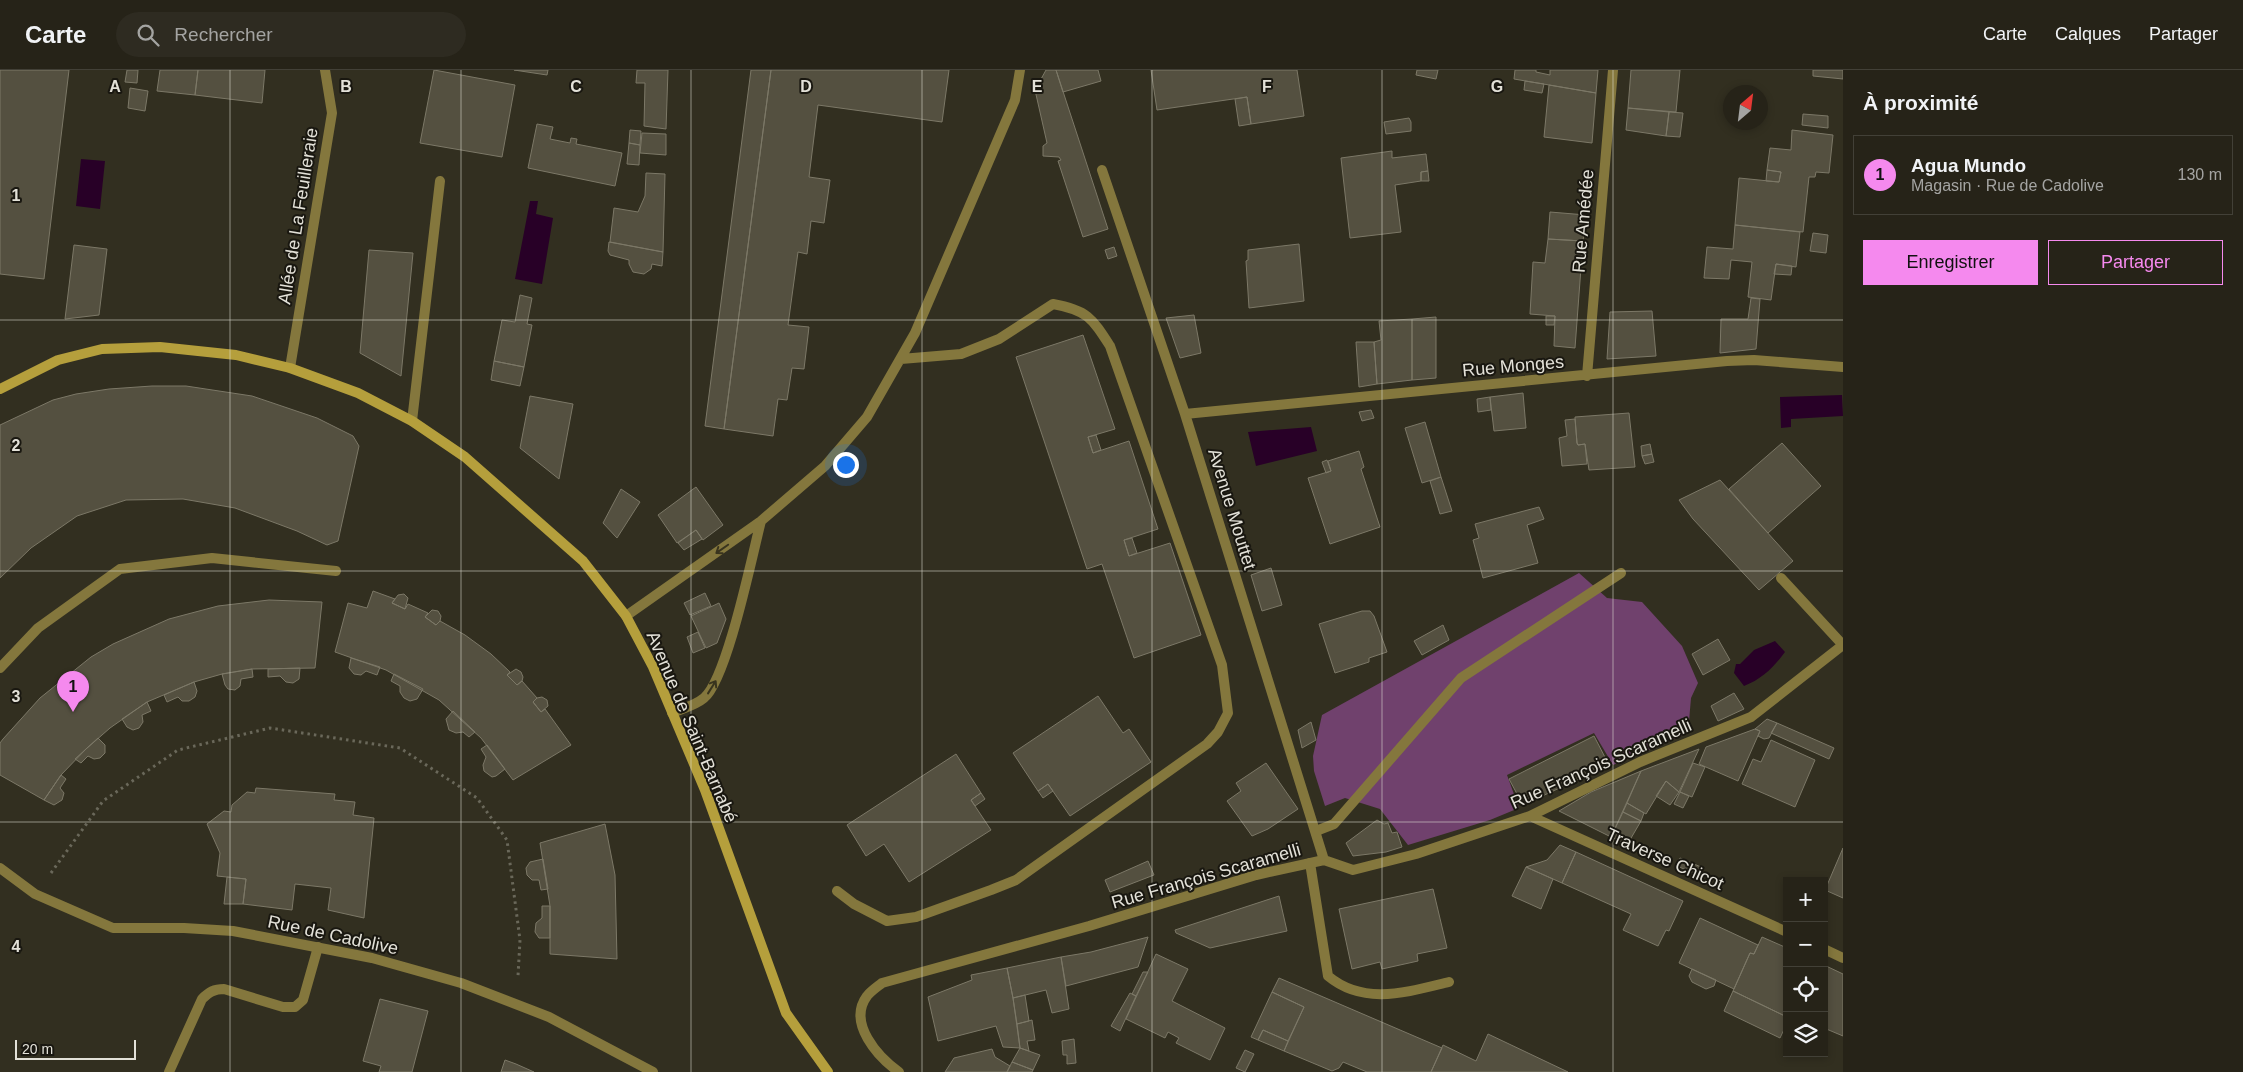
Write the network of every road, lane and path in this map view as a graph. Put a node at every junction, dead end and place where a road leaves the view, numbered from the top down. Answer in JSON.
{"nodes":[{"id":1,"x":325,"y":70,"type":"edge"},
{"id":2,"x":1020,"y":70,"type":"edge"},
{"id":3,"x":1613,"y":70,"type":"edge"},
{"id":4,"x":1102,"y":170,"type":"dead end"},
{"id":5,"x":440,"y":181,"type":"dead end"},
{"id":6,"x":901,"y":359,"type":"junction"},
{"id":7,"x":1843,"y":367,"type":"edge"},
{"id":8,"x":290,"y":368,"type":"junction"},
{"id":9,"x":1587,"y":376,"type":"junction"},
{"id":10,"x":0,"y":389,"type":"edge"},
{"id":11,"x":1185,"y":414,"type":"junction"},
{"id":12,"x":412,"y":421,"type":"junction"},
{"id":13,"x":761,"y":521,"type":"junction"},
{"id":14,"x":336,"y":570,"type":"dead end"},
{"id":15,"x":1621,"y":573,"type":"dead end"},
{"id":16,"x":1781,"y":578,"type":"dead end"},
{"id":17,"x":626,"y":616,"type":"junction"},
{"id":18,"x":1843,"y":645,"type":"edge"},
{"id":19,"x":0,"y":668,"type":"edge"},
{"id":20,"x":672,"y":713,"type":"junction"},
{"id":21,"x":1530,"y":816,"type":"junction"},
{"id":22,"x":1316,"y":831,"type":"junction"},
{"id":23,"x":1324,"y":860,"type":"junction"},
{"id":24,"x":1310,"y":863,"type":"junction"},
{"id":25,"x":0,"y":868,"type":"edge"},
{"id":26,"x":837,"y":891,"type":"dead end"},
{"id":27,"x":35,"y":894,"type":"junction"},
{"id":28,"x":1783,"y":930,"type":"edge"},
{"id":29,"x":318,"y":947,"type":"junction"},
{"id":30,"x":1828,"y":951,"type":"edge"},
{"id":31,"x":1843,"y":958,"type":"edge"},
{"id":32,"x":1449,"y":982,"type":"dead end"},
{"id":33,"x":516,"y":1004,"type":"junction"},
{"id":34,"x":169,"y":1072,"type":"edge"},
{"id":35,"x":653,"y":1072,"type":"edge"},
{"id":36,"x":828,"y":1072,"type":"edge"},
{"id":37,"x":899,"y":1072,"type":"edge"}],
"edges":[{"from":1,"to":8,"type":"street","name":"Allée de La Feuilleraie"},
{"from":2,"to":6,"type":"street"},
{"from":3,"to":9,"type":"street","name":"Rue Amédée"},
{"from":4,"to":11,"type":"street","name":"Avenue Mouttet"},
{"from":5,"to":12,"type":"street"},
{"from":6,"to":13,"type":"street"},
{"from":6,"to":26,"type":"street"},
{"from":7,"to":9,"type":"street","name":"Rue Monges"},
{"from":8,"to":10,"type":"main road","name":"Avenue de Saint-Barnabé"},
{"from":8,"to":12,"type":"main road","name":"Avenue de Saint-Barnabé"},
{"from":9,"to":11,"type":"street","name":"Rue Monges"},
{"from":11,"to":22,"type":"street","name":"Avenue Mouttet"},
{"from":12,"to":17,"type":"main road","name":"Avenue de Saint-Barnabé"},
{"from":13,"to":17,"type":"street","one_way":true},
{"from":20,"to":13,"type":"street","one_way":true},
{"from":14,"to":19,"type":"street"},
{"from":15,"to":22,"type":"street"},
{"from":16,"to":18,"type":"street"},
{"from":17,"to":20,"type":"main road","name":"Avenue de Saint-Barnabé"},
{"from":18,"to":21,"type":"street","name":"Rue François Scaramelli"},
{"from":20,"to":36,"type":"main road","name":"Avenue de Saint-Barnabé"},
{"from":21,"to":23,"type":"street","name":"Rue François Scaramelli"},
{"from":21,"to":28,"type":"street","name":"Traverse Chicot"},
{"from":22,"to":23,"type":"street","name":"Avenue Mouttet"},
{"from":23,"to":24,"type":"street","name":"Rue François Scaramelli"},
{"from":24,"to":32,"type":"street"},
{"from":24,"to":37,"type":"street","name":"Rue François Scaramelli"},
{"from":25,"to":27,"type":"street","name":"Rue de Cadolive"},
{"from":27,"to":29,"type":"street","name":"Rue de Cadolive"},
{"from":27,"to":33,"type":"path"},
{"from":29,"to":33,"type":"street","name":"Rue de Cadolive"},
{"from":29,"to":34,"type":"street"},
{"from":30,"to":31,"type":"street"},
{"from":33,"to":35,"type":"street","name":"Rue de Cadolive"}]}
